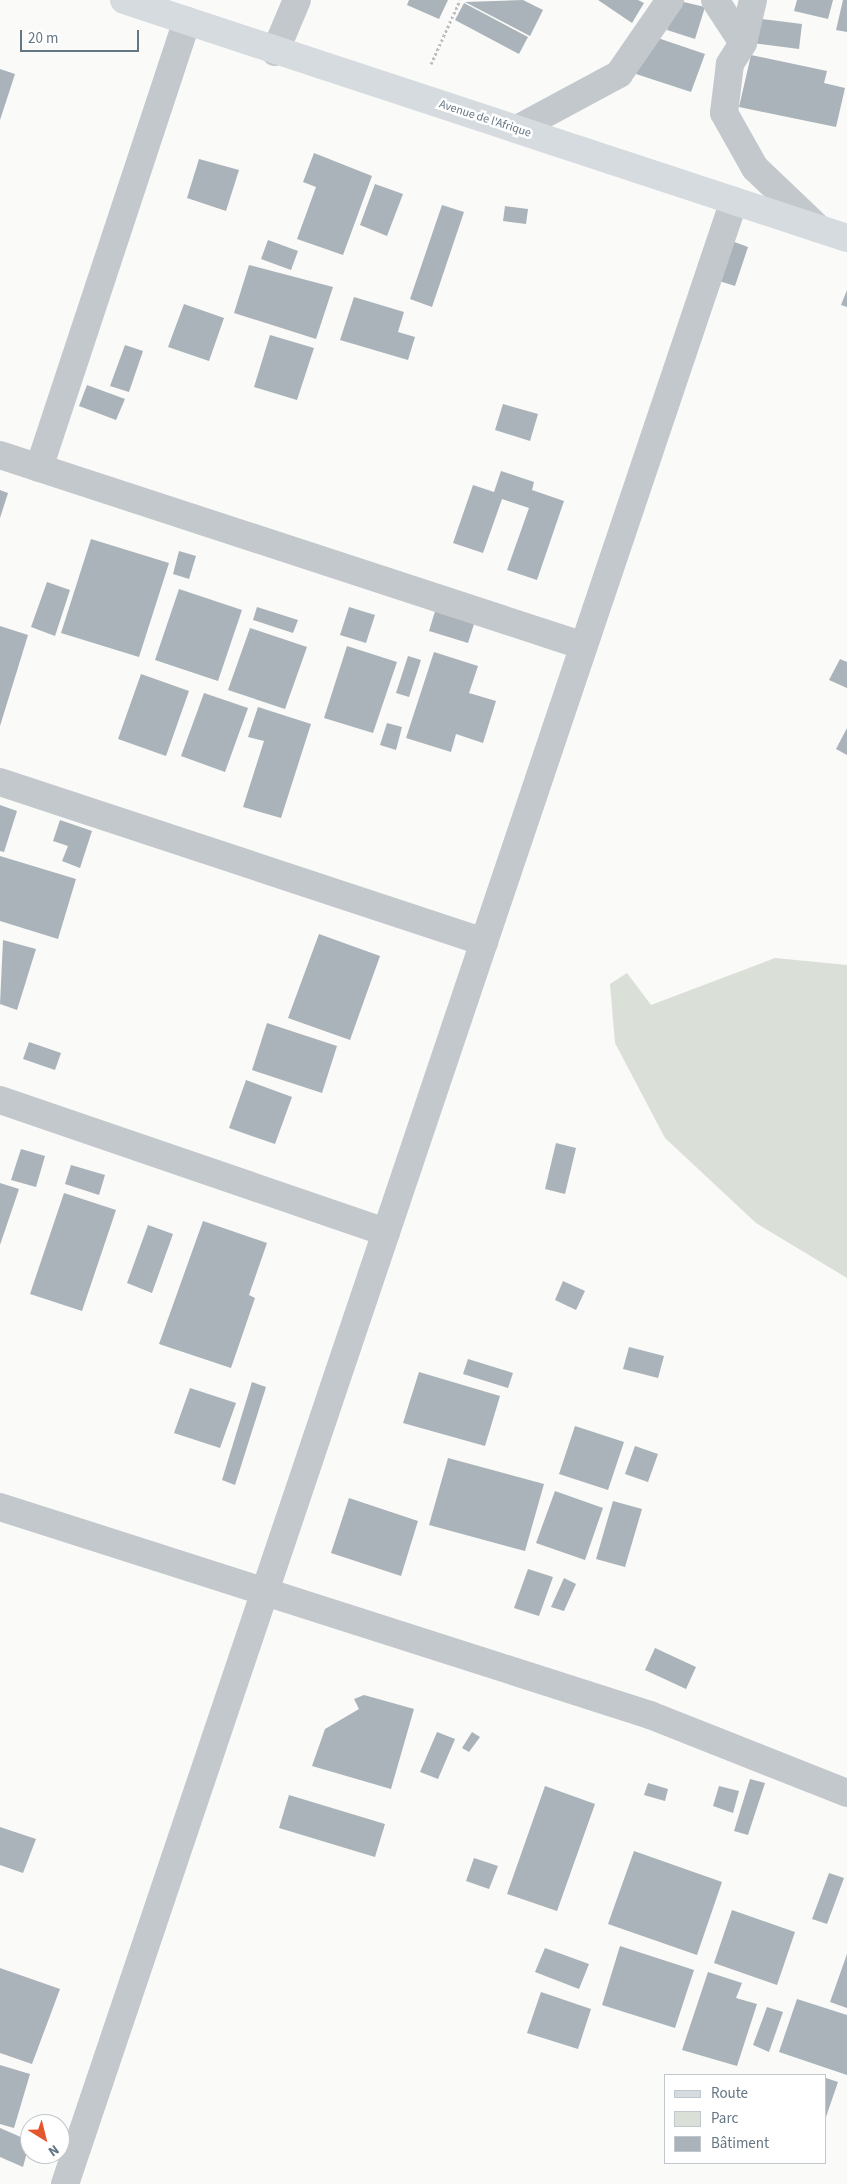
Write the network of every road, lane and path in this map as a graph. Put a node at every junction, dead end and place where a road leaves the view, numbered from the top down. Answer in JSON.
{"nodes":[{"id":1,"x":124,"y":0,"type":"edge"},
{"id":2,"x":297,"y":0,"type":"edge"},
{"id":3,"x":460,"y":0,"type":"edge"},
{"id":4,"x":670,"y":0,"type":"edge"},
{"id":5,"x":715,"y":0,"type":"edge"},
{"id":6,"x":753,"y":0,"type":"edge"},
{"id":7,"x":187,"y":21,"type":"junction"},
{"id":8,"x":743,"y":43,"type":"junction"},
{"id":9,"x":276,"y":52,"type":"junction"},
{"id":10,"x":418,"y":97,"type":"junction"},
{"id":11,"x":517,"y":129,"type":"junction"},
{"id":12,"x":734,"y":201,"type":"junction"},
{"id":13,"x":819,"y":229,"type":"junction"},
{"id":14,"x":847,"y":238,"type":"edge"},
{"id":15,"x":0,"y":455,"type":"edge"},
{"id":16,"x":39,"y":468,"type":"junction"},
{"id":17,"x":584,"y":646,"type":"junction"},
{"id":18,"x":0,"y":782,"type":"edge"},
{"id":19,"x":484,"y":942,"type":"junction"},
{"id":20,"x":0,"y":1100,"type":"edge"},
{"id":21,"x":386,"y":1232,"type":"junction"},
{"id":22,"x":0,"y":1507,"type":"edge"},
{"id":23,"x":268,"y":1591,"type":"junction"},
{"id":24,"x":847,"y":1793,"type":"edge"},
{"id":25,"x":65,"y":2184,"type":"edge"}],
"edges":[{"from":1,"to":7,"type":"main road","name":"Avenue de l'Afrique"},
{"from":2,"to":9,"type":"street"},
{"from":3,"to":10,"type":"path"},
{"from":4,"to":11,"type":"street"},
{"from":5,"to":8,"type":"street"},
{"from":6,"to":8,"type":"street"},
{"from":7,"to":9,"type":"main road","name":"Avenue de l'Afrique"},
{"from":7,"to":16,"type":"street"},
{"from":8,"to":13,"type":"street"},
{"from":9,"to":10,"type":"main road","name":"Avenue de l'Afrique"},
{"from":10,"to":11,"type":"main road","name":"Avenue de l'Afrique"},
{"from":11,"to":12,"type":"main road","name":"Avenue de l'Afrique"},
{"from":12,"to":13,"type":"main road","name":"Avenue de l'Afrique"},
{"from":12,"to":17,"type":"street"},
{"from":13,"to":14,"type":"main road","name":"Avenue de l'Afrique"},
{"from":15,"to":16,"type":"street"},
{"from":16,"to":17,"type":"street"},
{"from":17,"to":19,"type":"street"},
{"from":18,"to":19,"type":"street"},
{"from":19,"to":21,"type":"street"},
{"from":20,"to":21,"type":"street"},
{"from":21,"to":23,"type":"street"},
{"from":22,"to":23,"type":"street"},
{"from":23,"to":24,"type":"street"},
{"from":23,"to":25,"type":"street"}]}
